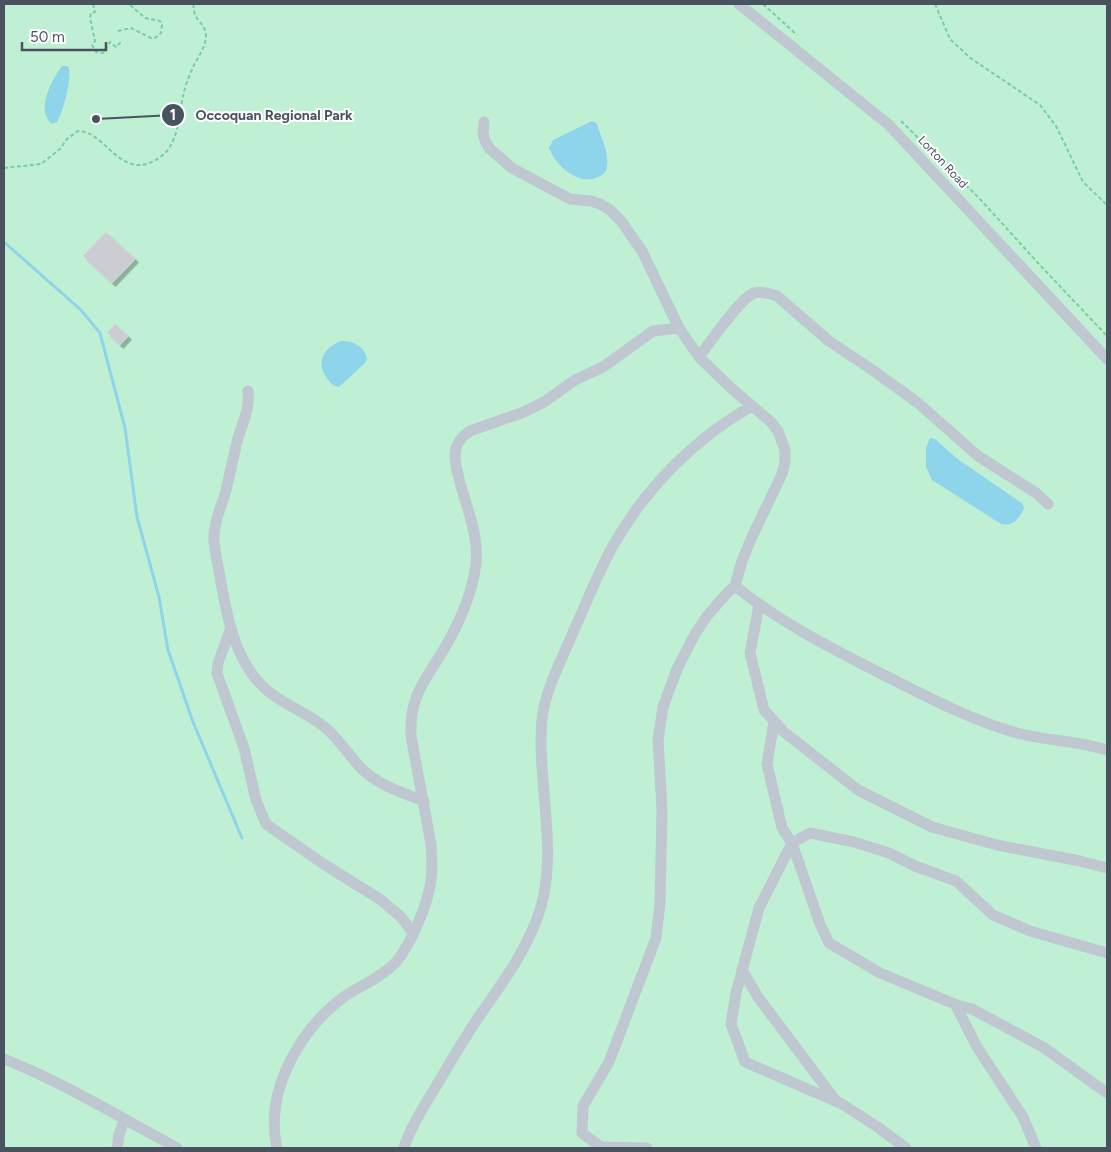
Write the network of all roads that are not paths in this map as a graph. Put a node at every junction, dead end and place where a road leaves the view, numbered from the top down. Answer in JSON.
{"nodes":[{"id":1,"x":739,"y":4,"type":"edge"},
{"id":2,"x":484,"y":122,"type":"dead end"},
{"id":3,"x":679,"y":328,"type":"junction"},
{"id":4,"x":698,"y":358,"type":"junction"},
{"id":5,"x":1107,"y":359,"type":"edge"},
{"id":6,"x":248,"y":391,"type":"dead end"},
{"id":7,"x":752,"y":406,"type":"junction"},
{"id":8,"x":1048,"y":504,"type":"dead end"},
{"id":9,"x":735,"y":586,"type":"junction"},
{"id":10,"x":759,"y":605,"type":"junction"},
{"id":11,"x":231,"y":627,"type":"junction"},
{"id":12,"x":774,"y":722,"type":"junction"},
{"id":13,"x":1107,"y":750,"type":"edge"},
{"id":14,"x":424,"y":801,"type":"junction"},
{"id":15,"x":792,"y":844,"type":"junction"},
{"id":16,"x":1107,"y":868,"type":"edge"},
{"id":17,"x":413,"y":934,"type":"junction"},
{"id":18,"x":1107,"y":953,"type":"edge"},
{"id":19,"x":742,"y":970,"type":"junction"},
{"id":20,"x":955,"y":1004,"type":"junction"},
{"id":21,"x":4,"y":1059,"type":"edge"},
{"id":22,"x":1107,"y":1093,"type":"edge"},
{"id":23,"x":837,"y":1102,"type":"junction"},
{"id":24,"x":124,"y":1119,"type":"junction"},
{"id":25,"x":117,"y":1148,"type":"edge"},
{"id":26,"x":176,"y":1148,"type":"edge"},
{"id":27,"x":277,"y":1148,"type":"edge"},
{"id":28,"x":404,"y":1148,"type":"edge"},
{"id":29,"x":647,"y":1148,"type":"edge"},
{"id":30,"x":906,"y":1148,"type":"edge"},
{"id":31,"x":1036,"y":1148,"type":"edge"}],
"edges":[{"from":1,"to":5,"type":"street","name":"Lorton Road"},
{"from":2,"to":3,"type":"street"},
{"from":3,"to":4,"type":"street"},
{"from":3,"to":14,"type":"street"},
{"from":4,"to":7,"type":"street"},
{"from":4,"to":8,"type":"street"},
{"from":6,"to":11,"type":"street"},
{"from":7,"to":9,"type":"street"},
{"from":7,"to":28,"type":"street"},
{"from":9,"to":10,"type":"street"},
{"from":9,"to":29,"type":"street"},
{"from":10,"to":12,"type":"street"},
{"from":10,"to":13,"type":"street"},
{"from":11,"to":14,"type":"street"},
{"from":11,"to":17,"type":"street"},
{"from":12,"to":15,"type":"street"},
{"from":12,"to":16,"type":"street"},
{"from":14,"to":17,"type":"street"},
{"from":15,"to":18,"type":"street"},
{"from":15,"to":19,"type":"street"},
{"from":15,"to":20,"type":"street"},
{"from":17,"to":27,"type":"street"},
{"from":19,"to":23,"type":"street"},
{"from":19,"to":23,"type":"street"},
{"from":20,"to":22,"type":"street"},
{"from":20,"to":31,"type":"street"},
{"from":21,"to":24,"type":"street"},
{"from":23,"to":30,"type":"street"},
{"from":24,"to":25,"type":"street"},
{"from":24,"to":26,"type":"street"}]}
